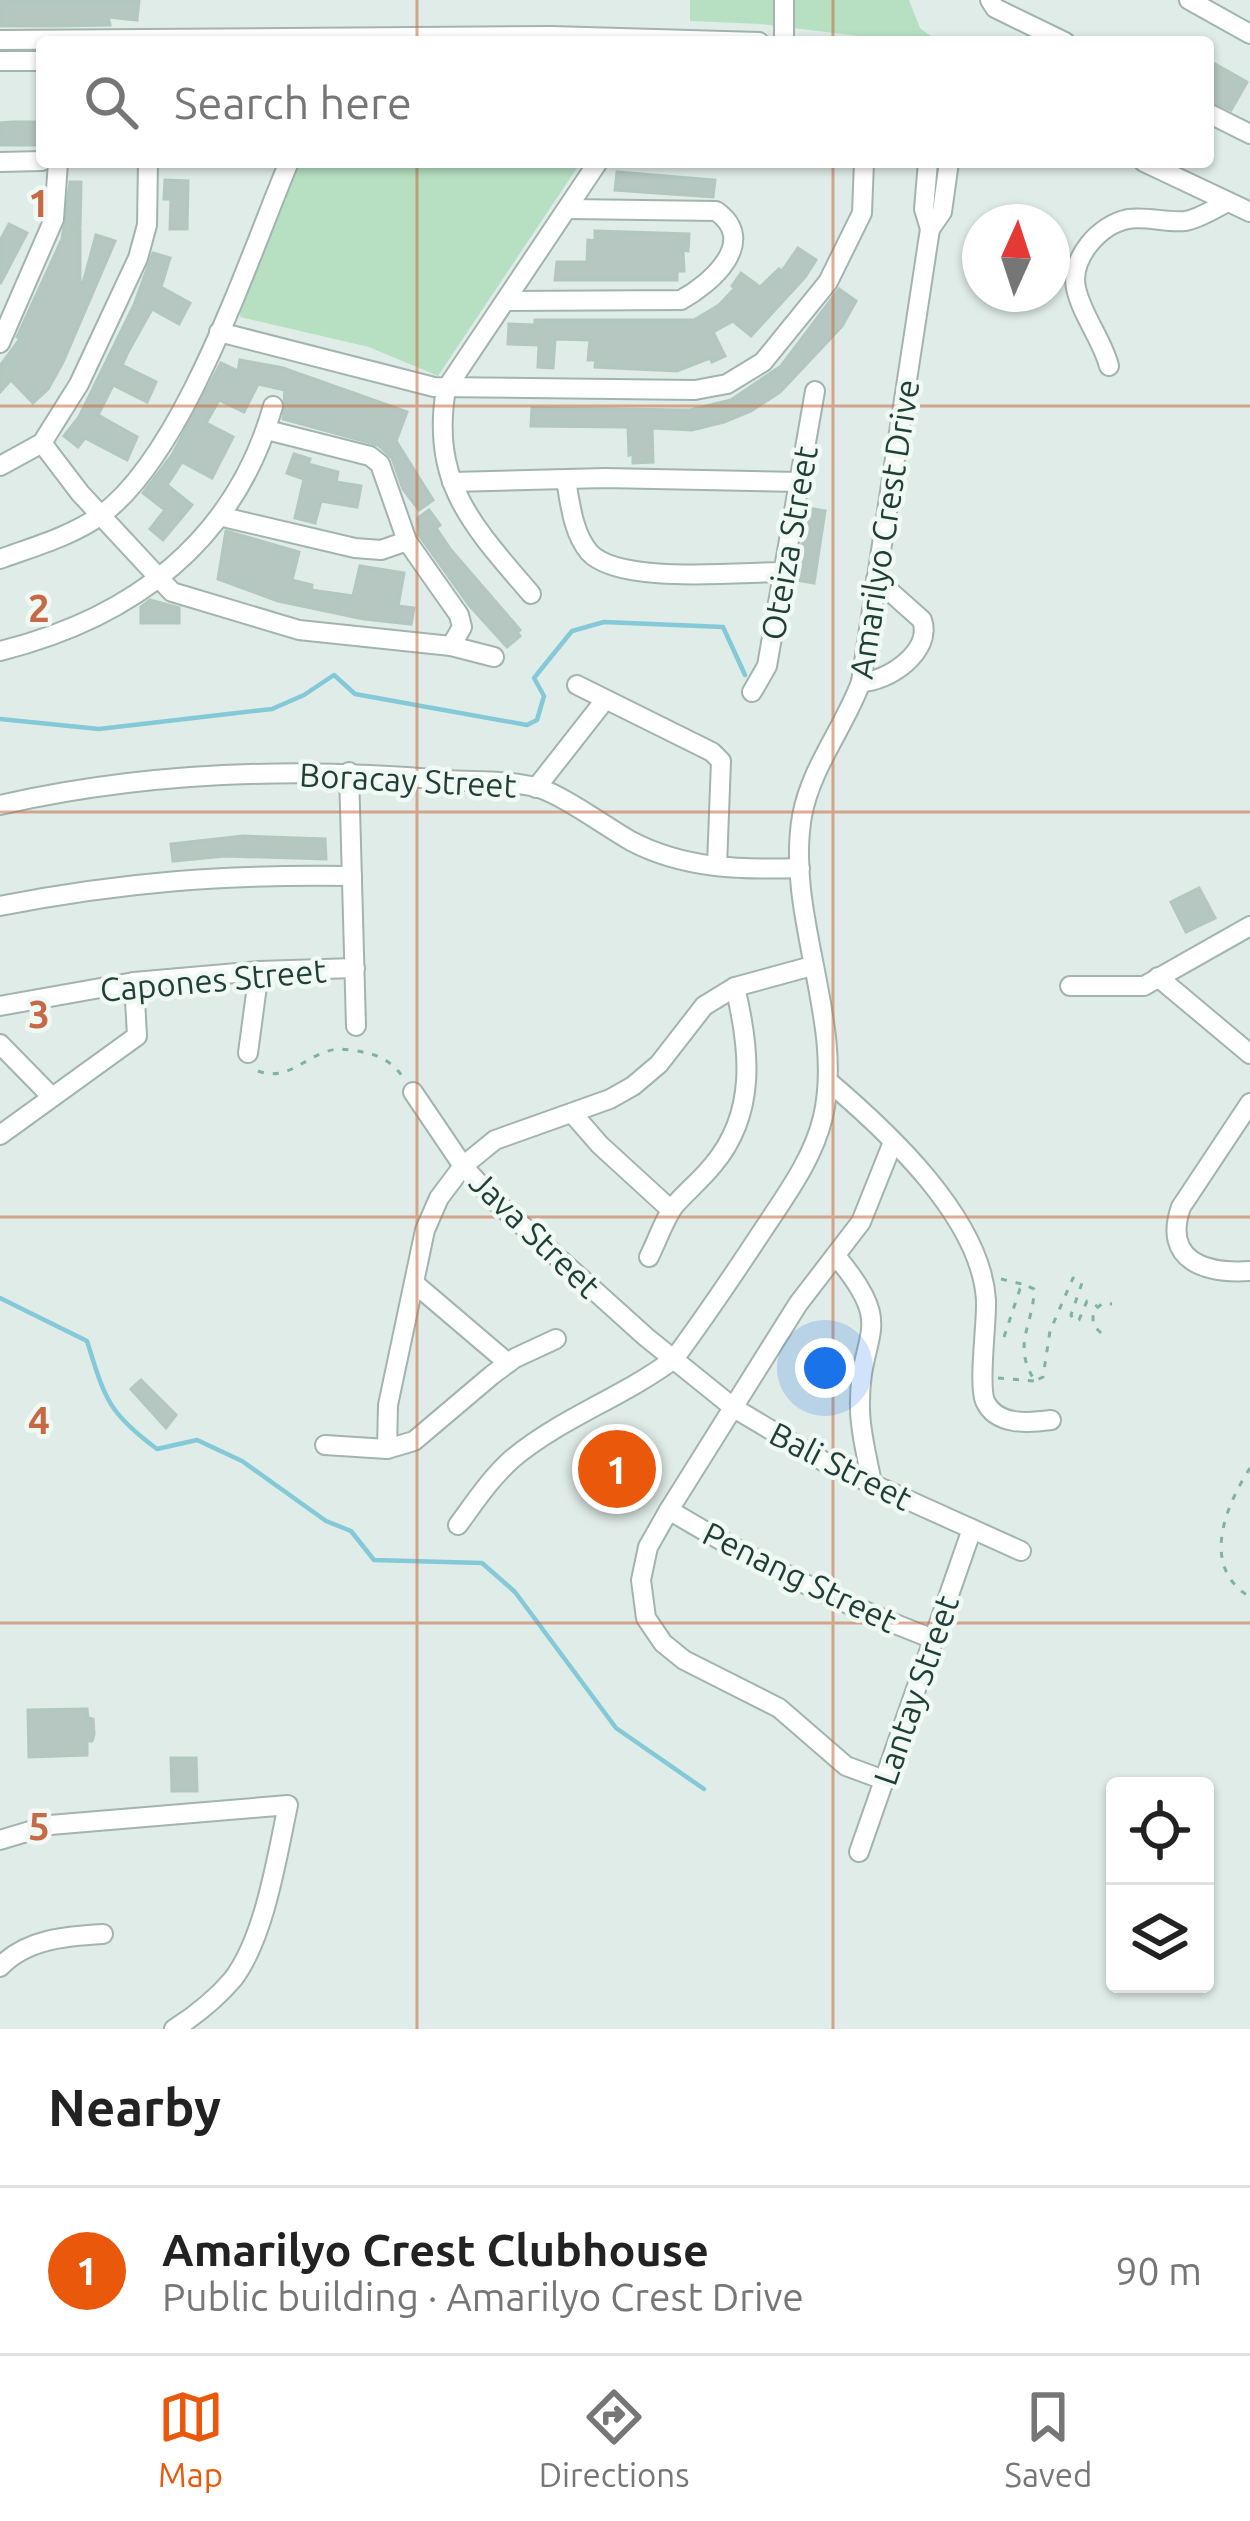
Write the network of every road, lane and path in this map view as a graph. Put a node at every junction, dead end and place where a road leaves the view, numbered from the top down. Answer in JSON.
{"nodes":[{"id":1,"x":784,"y":0,"type":"edge"},
{"id":2,"x":991,"y":0,"type":"edge"},
{"id":3,"x":1189,"y":0,"type":"edge"},
{"id":4,"x":1250,"y":34,"type":"edge"},
{"id":5,"x":784,"y":36,"type":"edge"},
{"id":6,"x":1052,"y":36,"type":"edge"},
{"id":7,"x":0,"y":40,"type":"edge"},
{"id":8,"x":36,"y":40,"type":"edge"},
{"id":9,"x":0,"y":61,"type":"edge"},
{"id":10,"x":36,"y":61,"type":"edge"},
{"id":11,"x":1214,"y":116,"type":"edge"},
{"id":12,"x":1250,"y":134,"type":"edge"},
{"id":13,"x":36,"y":161,"type":"edge"},
{"id":14,"x":0,"y":162,"type":"edge"},
{"id":15,"x":58,"y":168,"type":"edge"},
{"id":16,"x":148,"y":168,"type":"edge"},
{"id":17,"x":287,"y":168,"type":"edge"},
{"id":18,"x":594,"y":168,"type":"edge"},
{"id":19,"x":864,"y":168,"type":"edge"},
{"id":20,"x":927,"y":168,"type":"edge"},
{"id":21,"x":948,"y":168,"type":"edge"},
{"id":22,"x":1157,"y":168,"type":"edge"},
{"id":23,"x":1228,"y":202,"type":"junction"},
{"id":24,"x":569,"y":208,"type":"junction"},
{"id":25,"x":1250,"y":212,"type":"edge"},
{"id":26,"x":930,"y":230,"type":"junction"},
{"id":27,"x":508,"y":301,"type":"junction"},
{"id":28,"x":219,"y":332,"type":"junction"},
{"id":29,"x":0,"y":343,"type":"edge"},
{"id":30,"x":1108,"y":366,"type":"dead end"},
{"id":31,"x":446,"y":388,"type":"junction"},
{"id":32,"x":815,"y":391,"type":"dead end"},
{"id":33,"x":273,"y":406,"type":"dead end"},
{"id":34,"x":266,"y":430,"type":"junction"},
{"id":35,"x":42,"y":442,"type":"junction"},
{"id":36,"x":0,"y":466,"type":"edge"},
{"id":37,"x":566,"y":480,"type":"junction"},
{"id":38,"x":452,"y":482,"type":"junction"},
{"id":39,"x":800,"y":482,"type":"junction"},
{"id":40,"x":100,"y":515,"type":"junction"},
{"id":41,"x":223,"y":517,"type":"junction"},
{"id":42,"x":407,"y":541,"type":"junction"},
{"id":43,"x":0,"y":559,"type":"edge"},
{"id":44,"x":784,"y":572,"type":"junction"},
{"id":45,"x":876,"y":579,"type":"junction"},
{"id":46,"x":159,"y":581,"type":"junction"},
{"id":47,"x":531,"y":594,"type":"dead end"},
{"id":48,"x":451,"y":646,"type":"junction"},
{"id":49,"x":0,"y":651,"type":"edge"},
{"id":50,"x":494,"y":656,"type":"dead end"},
{"id":51,"x":861,"y":682,"type":"junction"},
{"id":52,"x":577,"y":685,"type":"dead end"},
{"id":53,"x":752,"y":692,"type":"dead end"},
{"id":54,"x":605,"y":700,"type":"junction"},
{"id":55,"x":349,"y":772,"type":"junction"},
{"id":56,"x":536,"y":788,"type":"junction"},
{"id":57,"x":0,"y":805,"type":"edge"},
{"id":58,"x":717,"y":866,"type":"junction"},
{"id":59,"x":800,"y":868,"type":"junction"},
{"id":60,"x":352,"y":876,"type":"junction"},
{"id":61,"x":0,"y":907,"type":"edge"},
{"id":62,"x":1250,"y":926,"type":"edge"},
{"id":63,"x":812,"y":966,"type":"junction"},
{"id":64,"x":355,"y":968,"type":"junction"},
{"id":65,"x":259,"y":971,"type":"junction"},
{"id":66,"x":1158,"y":977,"type":"junction"},
{"id":67,"x":134,"y":982,"type":"junction"},
{"id":68,"x":1070,"y":986,"type":"dead end"},
{"id":69,"x":735,"y":987,"type":"junction"},
{"id":70,"x":0,"y":1006,"type":"edge"},
{"id":71,"x":356,"y":1026,"type":"dead end"},
{"id":72,"x":0,"y":1044,"type":"edge"},
{"id":73,"x":248,"y":1053,"type":"joint"},
{"id":74,"x":1250,"y":1054,"type":"edge"},
{"id":75,"x":828,"y":1081,"type":"junction"},
{"id":76,"x":413,"y":1092,"type":"joint"},
{"id":77,"x":52,"y":1096,"type":"junction"},
{"id":78,"x":1250,"y":1103,"type":"edge"},
{"id":79,"x":572,"y":1113,"type":"junction"},
{"id":80,"x":0,"y":1135,"type":"edge"},
{"id":81,"x":893,"y":1142,"type":"junction"},
{"id":82,"x":464,"y":1166,"type":"junction"},
{"id":83,"x":671,"y":1210,"type":"junction"},
{"id":84,"x":836,"y":1256,"type":"junction"},
{"id":85,"x":649,"y":1257,"type":"dead end"},
{"id":86,"x":1250,"y":1270,"type":"edge"},
{"id":87,"x":981,"y":1277,"type":"junction"},
{"id":88,"x":414,"y":1283,"type":"junction"},
{"id":89,"x":1027,"y":1286,"type":"junction"},
{"id":90,"x":1112,"y":1304,"type":"dead end"},
{"id":91,"x":1097,"y":1306,"type":"junction"},
{"id":92,"x":1101,"y":1333,"type":"dead end"},
{"id":93,"x":556,"y":1340,"type":"dead end"},
{"id":94,"x":674,"y":1359,"type":"junction"},
{"id":95,"x":508,"y":1363,"type":"junction"},
{"id":96,"x":984,"y":1369,"type":"junction"},
{"id":97,"x":1035,"y":1382,"type":"junction"},
{"id":98,"x":734,"y":1408,"type":"junction"},
{"id":99,"x":1051,"y":1420,"type":"dead end"},
{"id":100,"x":325,"y":1445,"type":"dead end"},
{"id":101,"x":387,"y":1449,"type":"junction"},
{"id":102,"x":1250,"y":1468,"type":"edge"},
{"id":103,"x":872,"y":1484,"type":"junction"},
{"id":104,"x":669,"y":1510,"type":"junction"},
{"id":105,"x":458,"y":1526,"type":"dead end"},
{"id":106,"x":972,"y":1529,"type":"junction"},
{"id":107,"x":1021,"y":1551,"type":"dead end"},
{"id":108,"x":1250,"y":1597,"type":"edge"},
{"id":109,"x":933,"y":1639,"type":"junction"},
{"id":110,"x":884,"y":1780,"type":"junction"},
{"id":111,"x":0,"y":1840,"type":"edge"},
{"id":112,"x":859,"y":1852,"type":"dead end"},
{"id":113,"x":103,"y":1934,"type":"dead end"},
{"id":114,"x":0,"y":1967,"type":"edge"},
{"id":115,"x":175,"y":2029,"type":"edge"}],
"edges":[{"from":1,"to":5,"type":"street"},
{"from":2,"to":6,"type":"street"},
{"from":3,"to":4,"type":"street"},
{"from":7,"to":8,"type":"street"},
{"from":9,"to":10,"type":"street"},
{"from":11,"to":12,"type":"street"},
{"from":13,"to":14,"type":"street"},
{"from":15,"to":29,"type":"street"},
{"from":16,"to":35,"type":"street"},
{"from":17,"to":28,"type":"street"},
{"from":18,"to":24,"type":"street"},
{"from":19,"to":31,"type":"street"},
{"from":20,"to":26,"type":"street","name":"Amarilyo Crest Drive"},
{"from":21,"to":26,"type":"street","name":"Amarilyo Crest Drive"},
{"from":22,"to":23,"type":"street"},
{"from":23,"to":25,"type":"street"},
{"from":23,"to":30,"type":"street"},
{"from":24,"to":27,"type":"street"},
{"from":24,"to":27,"type":"street"},
{"from":26,"to":45,"type":"street","name":"Amarilyo Crest Drive"},
{"from":27,"to":31,"type":"street"},
{"from":28,"to":31,"type":"street"},
{"from":28,"to":40,"type":"street"},
{"from":31,"to":38,"type":"street"},
{"from":32,"to":39,"type":"street","name":"Oteiza Street"},
{"from":33,"to":34,"type":"street"},
{"from":34,"to":41,"type":"street"},
{"from":34,"to":42,"type":"street"},
{"from":35,"to":36,"type":"street"},
{"from":35,"to":40,"type":"street"},
{"from":37,"to":38,"type":"street"},
{"from":37,"to":39,"type":"street"},
{"from":37,"to":44,"type":"street"},
{"from":38,"to":47,"type":"street"},
{"from":39,"to":44,"type":"street","name":"Oteiza Street"},
{"from":40,"to":43,"type":"street"},
{"from":40,"to":46,"type":"street"},
{"from":41,"to":42,"type":"street"},
{"from":41,"to":46,"type":"street"},
{"from":42,"to":48,"type":"street"},
{"from":44,"to":53,"type":"street","name":"Oteiza Street"},
{"from":45,"to":51,"type":"street","name":"Amarilyo Crest Drive"},
{"from":45,"to":51,"type":"street"},
{"from":46,"to":48,"type":"street"},
{"from":46,"to":49,"type":"street"},
{"from":48,"to":50,"type":"street"},
{"from":51,"to":59,"type":"street","name":"Amarilyo Crest Drive"},
{"from":52,"to":54,"type":"street"},
{"from":54,"to":56,"type":"street"},
{"from":54,"to":58,"type":"street"},
{"from":55,"to":56,"type":"street","name":"Boracay Street"},
{"from":55,"to":57,"type":"street","name":"Boracay Street"},
{"from":55,"to":60,"type":"street"},
{"from":56,"to":58,"type":"street","name":"Boracay Street"},
{"from":58,"to":59,"type":"street","name":"Boracay Street"},
{"from":59,"to":63,"type":"street","name":"Amarilyo Crest Drive"},
{"from":60,"to":61,"type":"street"},
{"from":60,"to":64,"type":"street"},
{"from":62,"to":66,"type":"street"},
{"from":63,"to":69,"type":"street"},
{"from":63,"to":75,"type":"street","name":"Amarilyo Crest Drive"},
{"from":64,"to":65,"type":"street","name":"Capones Street"},
{"from":64,"to":71,"type":"street"},
{"from":65,"to":67,"type":"street","name":"Capones Street"},
{"from":65,"to":73,"type":"street"},
{"from":66,"to":68,"type":"street"},
{"from":66,"to":74,"type":"street"},
{"from":67,"to":70,"type":"street","name":"Capones Street"},
{"from":67,"to":77,"type":"street"},
{"from":69,"to":79,"type":"street"},
{"from":69,"to":83,"type":"street"},
{"from":72,"to":77,"type":"street"},
{"from":73,"to":76,"type":"path"},
{"from":75,"to":81,"type":"street"},
{"from":75,"to":94,"type":"street","name":"Amarilyo Crest Drive"},
{"from":76,"to":82,"type":"street","name":"Java Street"},
{"from":77,"to":80,"type":"street"},
{"from":78,"to":86,"type":"street"},
{"from":79,"to":82,"type":"street"},
{"from":79,"to":83,"type":"street"},
{"from":81,"to":84,"type":"street"},
{"from":81,"to":87,"type":"street"},
{"from":82,"to":88,"type":"street"},
{"from":82,"to":94,"type":"street","name":"Java Street"},
{"from":83,"to":85,"type":"street"},
{"from":84,"to":98,"type":"street"},
{"from":84,"to":103,"type":"street"},
{"from":87,"to":89,"type":"path"},
{"from":87,"to":96,"type":"street"},
{"from":88,"to":95,"type":"street"},
{"from":88,"to":101,"type":"street"},
{"from":89,"to":96,"type":"path"},
{"from":89,"to":97,"type":"path"},
{"from":90,"to":91,"type":"path"},
{"from":91,"to":92,"type":"path"},
{"from":91,"to":97,"type":"path"},
{"from":93,"to":95,"type":"street"},
{"from":94,"to":98,"type":"street","name":"Bali Street"},
{"from":94,"to":105,"type":"street","name":"Amarilyo Crest Drive"},
{"from":95,"to":101,"type":"street"},
{"from":96,"to":97,"type":"path"},
{"from":96,"to":99,"type":"street"},
{"from":98,"to":103,"type":"street","name":"Bali Street"},
{"from":98,"to":104,"type":"street"},
{"from":100,"to":101,"type":"street"},
{"from":102,"to":108,"type":"path"},
{"from":103,"to":106,"type":"street","name":"Bali Street"},
{"from":104,"to":109,"type":"street","name":"Penang Street"},
{"from":104,"to":110,"type":"street"},
{"from":106,"to":107,"type":"street","name":"Bali Street"},
{"from":106,"to":109,"type":"street","name":"Lantay Street"},
{"from":109,"to":110,"type":"street","name":"Lantay Street"},
{"from":110,"to":112,"type":"street","name":"Lantay Street"},
{"from":111,"to":115,"type":"street"},
{"from":113,"to":114,"type":"street"}]}
